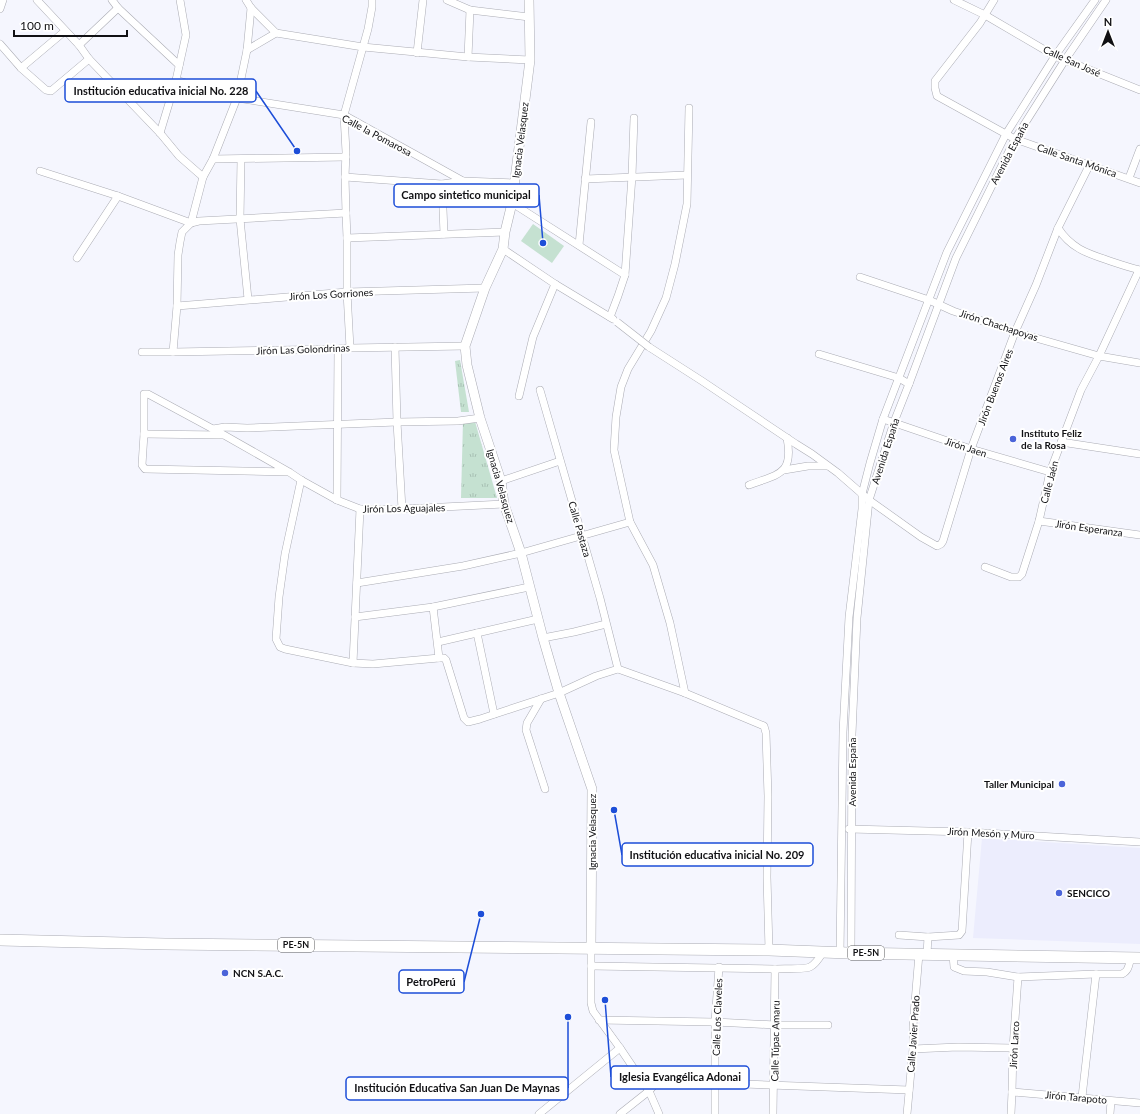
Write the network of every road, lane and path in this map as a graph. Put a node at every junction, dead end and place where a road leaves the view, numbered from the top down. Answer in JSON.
{"nodes":[{"id":1,"x":3,"y":0,"type":"edge"},
{"id":2,"x":37,"y":0,"type":"edge"},
{"id":3,"x":112,"y":0,"type":"edge"},
{"id":4,"x":180,"y":0,"type":"edge"},
{"id":5,"x":246,"y":0,"type":"edge"},
{"id":6,"x":372,"y":0,"type":"edge"},
{"id":7,"x":423,"y":0,"type":"edge"},
{"id":8,"x":447,"y":0,"type":"edge"},
{"id":9,"x":529,"y":0,"type":"edge"},
{"id":10,"x":954,"y":0,"type":"edge"},
{"id":11,"x":994,"y":0,"type":"edge"},
{"id":12,"x":1095,"y":0,"type":"edge"},
{"id":13,"x":1106,"y":0,"type":"edge"},
{"id":14,"x":118,"y":8,"type":"junction"},
{"id":15,"x":251,"y":8,"type":"junction"},
{"id":16,"x":0,"y":9,"type":"edge"},
{"id":17,"x":470,"y":10,"type":"junction"},
{"id":18,"x":985,"y":15,"type":"junction"},
{"id":19,"x":529,"y":17,"type":"junction"},
{"id":20,"x":66,"y":31,"type":"junction"},
{"id":21,"x":276,"y":33,"type":"junction"},
{"id":22,"x":0,"y":44,"type":"edge"},
{"id":23,"x":79,"y":45,"type":"junction"},
{"id":24,"x":363,"y":47,"type":"junction"},
{"id":25,"x":247,"y":50,"type":"junction"},
{"id":26,"x":417,"y":52,"type":"junction"},
{"id":27,"x":1055,"y":56,"type":"junction"},
{"id":28,"x":468,"y":57,"type":"junction"},
{"id":29,"x":89,"y":58,"type":"junction"},
{"id":30,"x":530,"y":60,"type":"junction"},
{"id":31,"x":1065,"y":60,"type":"junction"},
{"id":32,"x":179,"y":65,"type":"junction"},
{"id":33,"x":21,"y":68,"type":"junction"},
{"id":34,"x":176,"y":80,"type":"junction"},
{"id":35,"x":1140,"y":90,"type":"edge"},
{"id":36,"x":237,"y":98,"type":"junction"},
{"id":37,"x":689,"y":108,"type":"dead end"},
{"id":38,"x":344,"y":115,"type":"junction"},
{"id":39,"x":634,"y":118,"type":"dead end"},
{"id":40,"x":591,"y":122,"type":"dead end"},
{"id":41,"x":160,"y":133,"type":"junction"},
{"id":42,"x":1006,"y":134,"type":"junction"},
{"id":43,"x":1015,"y":138,"type":"junction"},
{"id":44,"x":1140,"y":149,"type":"edge"},
{"id":45,"x":346,"y":157,"type":"junction"},
{"id":46,"x":213,"y":159,"type":"junction"},
{"id":47,"x":241,"y":159,"type":"junction"},
{"id":48,"x":1090,"y":164,"type":"junction"},
{"id":49,"x":40,"y":171,"type":"dead end"},
{"id":50,"x":687,"y":175,"type":"junction"},
{"id":51,"x":632,"y":176,"type":"junction"},
{"id":52,"x":202,"y":177,"type":"junction"},
{"id":53,"x":345,"y":177,"type":"junction"},
{"id":54,"x":1129,"y":178,"type":"junction"},
{"id":55,"x":585,"y":179,"type":"junction"},
{"id":56,"x":463,"y":181,"type":"junction"},
{"id":57,"x":1140,"y":182,"type":"edge"},
{"id":58,"x":514,"y":183,"type":"junction"},
{"id":59,"x":442,"y":184,"type":"junction"},
{"id":60,"x":118,"y":196,"type":"junction"},
{"id":61,"x":512,"y":203,"type":"junction"},
{"id":62,"x":346,"y":213,"type":"junction"},
{"id":63,"x":240,"y":218,"type":"junction"},
{"id":64,"x":191,"y":223,"type":"junction"},
{"id":65,"x":1058,"y":228,"type":"junction"},
{"id":66,"x":505,"y":232,"type":"junction"},
{"id":67,"x":444,"y":234,"type":"junction"},
{"id":68,"x":347,"y":238,"type":"junction"},
{"id":69,"x":578,"y":245,"type":"junction"},
{"id":70,"x":503,"y":249,"type":"junction"},
{"id":71,"x":77,"y":258,"type":"dead end"},
{"id":72,"x":1139,"y":270,"type":"edge"},
{"id":73,"x":625,"y":275,"type":"junction"},
{"id":74,"x":860,"y":277,"type":"dead end"},
{"id":75,"x":555,"y":284,"type":"junction"},
{"id":76,"x":485,"y":288,"type":"junction"},
{"id":77,"x":347,"y":292,"type":"junction"},
{"id":78,"x":248,"y":299,"type":"junction"},
{"id":79,"x":929,"y":300,"type":"junction"},
{"id":80,"x":938,"y":304,"type":"junction"},
{"id":81,"x":177,"y":306,"type":"junction"},
{"id":82,"x":610,"y":317,"type":"junction"},
{"id":83,"x":1015,"y":332,"type":"junction"},
{"id":84,"x":465,"y":346,"type":"junction"},
{"id":85,"x":395,"y":347,"type":"junction"},
{"id":86,"x":350,"y":348,"type":"junction"},
{"id":87,"x":338,"y":349,"type":"junction"},
{"id":88,"x":142,"y":352,"type":"dead end"},
{"id":89,"x":173,"y":352,"type":"junction"},
{"id":90,"x":819,"y":354,"type":"dead end"},
{"id":91,"x":1099,"y":356,"type":"junction"},
{"id":92,"x":1140,"y":363,"type":"edge"},
{"id":93,"x":899,"y":378,"type":"junction"},
{"id":94,"x":909,"y":384,"type":"junction"},
{"id":95,"x":540,"y":390,"type":"dead end"},
{"id":96,"x":519,"y":396,"type":"dead end"},
{"id":97,"x":480,"y":418,"type":"junction"},
{"id":98,"x":883,"y":418,"type":"junction"},
{"id":99,"x":397,"y":422,"type":"junction"},
{"id":100,"x":894,"y":422,"type":"junction"},
{"id":101,"x":338,"y":425,"type":"junction"},
{"id":102,"x":213,"y":429,"type":"junction"},
{"id":103,"x":144,"y":434,"type":"junction"},
{"id":104,"x":224,"y":435,"type":"junction"},
{"id":105,"x":787,"y":438,"type":"junction"},
{"id":106,"x":1061,"y":442,"type":"junction"},
{"id":107,"x":971,"y":449,"type":"junction"},
{"id":108,"x":1140,"y":454,"type":"edge"},
{"id":109,"x":560,"y":461,"type":"junction"},
{"id":110,"x":828,"y":466,"type":"junction"},
{"id":111,"x":784,"y":470,"type":"junction"},
{"id":112,"x":289,"y":472,"type":"junction"},
{"id":113,"x":1050,"y":472,"type":"junction"},
{"id":114,"x":301,"y":480,"type":"junction"},
{"id":115,"x":501,"y":481,"type":"junction"},
{"id":116,"x":749,"y":485,"type":"dead end"},
{"id":117,"x":862,"y":494,"type":"junction"},
{"id":118,"x":338,"y":500,"type":"junction"},
{"id":119,"x":869,"y":500,"type":"junction"},
{"id":120,"x":504,"y":504,"type":"junction"},
{"id":121,"x":360,"y":509,"type":"junction"},
{"id":122,"x":402,"y":509,"type":"junction"},
{"id":123,"x":1039,"y":521,"type":"junction"},
{"id":124,"x":630,"y":522,"type":"junction"},
{"id":125,"x":582,"y":535,"type":"junction"},
{"id":126,"x":1140,"y":535,"type":"edge"},
{"id":127,"x":521,"y":553,"type":"junction"},
{"id":128,"x":985,"y":567,"type":"dead end"},
{"id":129,"x":357,"y":583,"type":"junction"},
{"id":130,"x":529,"y":587,"type":"junction"},
{"id":131,"x":433,"y":606,"type":"junction"},
{"id":132,"x":355,"y":617,"type":"junction"},
{"id":133,"x":538,"y":619,"type":"junction"},
{"id":134,"x":606,"y":624,"type":"junction"},
{"id":135,"x":477,"y":633,"type":"junction"},
{"id":136,"x":543,"y":638,"type":"junction"},
{"id":137,"x":438,"y":642,"type":"junction"},
{"id":138,"x":439,"y":658,"type":"junction"},
{"id":139,"x":353,"y":663,"type":"junction"},
{"id":140,"x":618,"y":670,"type":"junction"},
{"id":141,"x":559,"y":693,"type":"junction"},
{"id":142,"x":685,"y":693,"type":"junction"},
{"id":143,"x":541,"y":699,"type":"junction"},
{"id":144,"x":494,"y":714,"type":"junction"},
{"id":145,"x":545,"y":789,"type":"dead end"},
{"id":146,"x":842,"y":829,"type":"junction"},
{"id":147,"x":852,"y":829,"type":"junction"},
{"id":148,"x":968,"y":832,"type":"junction"},
{"id":149,"x":1140,"y":842,"type":"edge"},
{"id":150,"x":899,"y":934,"type":"dead end"},
{"id":151,"x":928,"y":937,"type":"junction"},
{"id":152,"x":0,"y":940,"type":"edge"},
{"id":153,"x":591,"y":948,"type":"junction"},
{"id":154,"x":769,"y":950,"type":"junction"},
{"id":155,"x":823,"y":952,"type":"junction"},
{"id":156,"x":846,"y":953,"type":"junction"},
{"id":157,"x":923,"y":954,"type":"junction"},
{"id":158,"x":953,"y":955,"type":"junction"},
{"id":159,"x":1136,"y":958,"type":"edge"},
{"id":160,"x":591,"y":966,"type":"junction"},
{"id":161,"x":719,"y":967,"type":"junction"},
{"id":162,"x":776,"y":969,"type":"junction"},
{"id":163,"x":1096,"y":974,"type":"junction"},
{"id":164,"x":1018,"y":976,"type":"junction"},
{"id":165,"x":599,"y":1020,"type":"junction"},
{"id":166,"x":715,"y":1022,"type":"junction"},
{"id":167,"x":775,"y":1025,"type":"junction"},
{"id":168,"x":828,"y":1025,"type":"dead end"},
{"id":169,"x":620,"y":1048,"type":"junction"},
{"id":170,"x":1013,"y":1048,"type":"junction"},
{"id":171,"x":913,"y":1049,"type":"junction"},
{"id":172,"x":715,"y":1083,"type":"junction"},
{"id":173,"x":774,"y":1085,"type":"junction"},
{"id":174,"x":909,"y":1090,"type":"junction"},
{"id":175,"x":649,"y":1091,"type":"junction"},
{"id":176,"x":1012,"y":1092,"type":"junction"},
{"id":177,"x":1082,"y":1097,"type":"junction"},
{"id":178,"x":1112,"y":1101,"type":"junction"},
{"id":179,"x":1140,"y":1103,"type":"edge"},
{"id":180,"x":539,"y":1114,"type":"edge"},
{"id":181,"x":620,"y":1114,"type":"edge"},
{"id":182,"x":659,"y":1114,"type":"edge"},
{"id":183,"x":715,"y":1114,"type":"edge"},
{"id":184,"x":773,"y":1114,"type":"edge"},
{"id":185,"x":907,"y":1114,"type":"edge"},
{"id":186,"x":1011,"y":1114,"type":"edge"},
{"id":187,"x":1110,"y":1114,"type":"edge"}],
"edges":[{"from":1,"to":16,"type":"street"},
{"from":2,"to":20,"type":"street"},
{"from":3,"to":14,"type":"street"},
{"from":4,"to":32,"type":"street"},
{"from":5,"to":15,"type":"street"},
{"from":6,"to":24,"type":"street"},
{"from":7,"to":26,"type":"street"},
{"from":8,"to":17,"type":"street"},
{"from":9,"to":19,"type":"main road","name":"Ignacia Velasquez"},
{"from":10,"to":18,"type":"street","name":"Calle San José"},
{"from":11,"to":18,"type":"street"},
{"from":12,"to":27,"type":"street","name":"Avenida España"},
{"from":13,"to":31,"type":"street","name":"Avenida España"},
{"from":14,"to":23,"type":"street"},
{"from":14,"to":32,"type":"street"},
{"from":15,"to":21,"type":"street"},
{"from":15,"to":25,"type":"street"},
{"from":17,"to":19,"type":"street"},
{"from":17,"to":28,"type":"street"},
{"from":18,"to":27,"type":"street","name":"Calle San José"},
{"from":18,"to":42,"type":"street","name":"Calle Santa Mónica"},
{"from":19,"to":30,"type":"main road","name":"Ignacia Velasquez"},
{"from":20,"to":23,"type":"street"},
{"from":20,"to":33,"type":"street"},
{"from":21,"to":24,"type":"street"},
{"from":21,"to":25,"type":"street"},
{"from":22,"to":33,"type":"street"},
{"from":23,"to":29,"type":"street"},
{"from":24,"to":26,"type":"street"},
{"from":24,"to":38,"type":"street"},
{"from":25,"to":36,"type":"street"},
{"from":26,"to":28,"type":"street"},
{"from":27,"to":31,"type":"street","name":"Calle San José"},
{"from":27,"to":42,"type":"street","name":"Avenida España"},
{"from":28,"to":30,"type":"street"},
{"from":29,"to":33,"type":"street"},
{"from":29,"to":41,"type":"street"},
{"from":30,"to":58,"type":"main road","name":"Ignacia Velasquez"},
{"from":31,"to":35,"type":"street","name":"Calle San José"},
{"from":31,"to":43,"type":"street","name":"Avenida España"},
{"from":32,"to":34,"type":"street"},
{"from":34,"to":36,"type":"street","name":"Calle la Pomarosa"},
{"from":34,"to":41,"type":"street"},
{"from":36,"to":38,"type":"street","name":"Calle la Pomarosa"},
{"from":36,"to":46,"type":"street"},
{"from":37,"to":50,"type":"street"},
{"from":38,"to":45,"type":"street"},
{"from":38,"to":56,"type":"street","name":"Calle la Pomarosa"},
{"from":39,"to":51,"type":"street"},
{"from":40,"to":55,"type":"street"},
{"from":41,"to":52,"type":"street"},
{"from":42,"to":43,"type":"street","name":"Calle Santa Mónica"},
{"from":42,"to":79,"type":"street","name":"Avenida España"},
{"from":43,"to":48,"type":"street","name":"Calle Santa Mónica"},
{"from":43,"to":80,"type":"street","name":"Avenida España"},
{"from":44,"to":54,"type":"street"},
{"from":45,"to":47,"type":"street"},
{"from":45,"to":53,"type":"street"},
{"from":46,"to":47,"type":"street"},
{"from":46,"to":52,"type":"street"},
{"from":47,"to":63,"type":"street"},
{"from":48,"to":54,"type":"street","name":"Calle Santa Mónica"},
{"from":48,"to":65,"type":"street","name":"Jirón Buenos Aires"},
{"from":49,"to":60,"type":"street"},
{"from":50,"to":51,"type":"street"},
{"from":50,"to":124,"type":"street"},
{"from":51,"to":55,"type":"street"},
{"from":51,"to":73,"type":"street"},
{"from":52,"to":64,"type":"street"},
{"from":53,"to":59,"type":"street"},
{"from":53,"to":62,"type":"street"},
{"from":54,"to":57,"type":"street","name":"Calle Santa Mónica"},
{"from":55,"to":69,"type":"street"},
{"from":56,"to":58,"type":"street"},
{"from":56,"to":59,"type":"street"},
{"from":58,"to":61,"type":"main road","name":"Ignacia Velasquez"},
{"from":59,"to":67,"type":"street"},
{"from":60,"to":64,"type":"street"},
{"from":60,"to":71,"type":"street"},
{"from":61,"to":66,"type":"main road","name":"Ignacia Velasquez"},
{"from":61,"to":69,"type":"street"},
{"from":62,"to":63,"type":"street"},
{"from":62,"to":68,"type":"street"},
{"from":63,"to":64,"type":"street"},
{"from":63,"to":78,"type":"street"},
{"from":64,"to":81,"type":"street"},
{"from":65,"to":72,"type":"street"},
{"from":65,"to":83,"type":"street","name":"Jirón Buenos Aires"},
{"from":66,"to":67,"type":"street"},
{"from":66,"to":70,"type":"main road","name":"Ignacia Velasquez"},
{"from":67,"to":68,"type":"street"},
{"from":68,"to":77,"type":"street"},
{"from":69,"to":73,"type":"street"},
{"from":70,"to":75,"type":"street"},
{"from":70,"to":76,"type":"main road","name":"Ignacia Velasquez"},
{"from":72,"to":91,"type":"street","name":"Calle Jaén"},
{"from":73,"to":82,"type":"street"},
{"from":74,"to":79,"type":"street","name":"Jirón Chachapoyas"},
{"from":75,"to":82,"type":"street"},
{"from":75,"to":96,"type":"street"},
{"from":76,"to":77,"type":"street","name":"Jirón Los Gorriones"},
{"from":76,"to":84,"type":"main road","name":"Ignacia Velasquez"},
{"from":77,"to":78,"type":"street","name":"Jirón Los Gorriones"},
{"from":77,"to":86,"type":"street"},
{"from":78,"to":81,"type":"street","name":"Jirón Los Gorriones"},
{"from":79,"to":80,"type":"street","name":"Jirón Chachapoyas"},
{"from":79,"to":93,"type":"street","name":"Avenida España"},
{"from":80,"to":83,"type":"street","name":"Jirón Chachapoyas"},
{"from":80,"to":94,"type":"street","name":"Avenida España"},
{"from":81,"to":89,"type":"street"},
{"from":82,"to":105,"type":"street","bridge":true},
{"from":83,"to":91,"type":"street","name":"Jirón Chachapoyas"},
{"from":83,"to":107,"type":"street","name":"Jirón Buenos Aires"},
{"from":84,"to":85,"type":"street","name":"Jirón Las Golondrinas"},
{"from":84,"to":97,"type":"main road","name":"Ignacia Velasquez"},
{"from":85,"to":86,"type":"street","name":"Jirón Las Golondrinas"},
{"from":85,"to":99,"type":"street"},
{"from":86,"to":87,"type":"street","name":"Jirón Las Golondrinas"},
{"from":87,"to":89,"type":"street","name":"Jirón Las Golondrinas"},
{"from":87,"to":101,"type":"street"},
{"from":88,"to":89,"type":"street","name":"Jirón Las Golondrinas"},
{"from":90,"to":93,"type":"street"},
{"from":91,"to":92,"type":"street","name":"Jirón Chachapoyas"},
{"from":91,"to":106,"type":"street","name":"Calle Jaén"},
{"from":93,"to":94,"type":"street"},
{"from":93,"to":98,"type":"street","name":"Avenida España"},
{"from":94,"to":100,"type":"street","name":"Avenida España"},
{"from":95,"to":109,"type":"street","name":"Calle Pastaza"},
{"from":97,"to":99,"type":"street"},
{"from":97,"to":115,"type":"main road","name":"Ignacia Velasquez"},
{"from":98,"to":100,"type":"street","name":"Jirón Jaen"},
{"from":98,"to":117,"type":"street","name":"Avenida España"},
{"from":99,"to":101,"type":"street"},
{"from":99,"to":122,"type":"street"},
{"from":100,"to":107,"type":"street","name":"Jirón Jaen"},
{"from":100,"to":119,"type":"street","name":"Avenida España"},
{"from":101,"to":102,"type":"street"},
{"from":101,"to":118,"type":"street"},
{"from":102,"to":103,"type":"street","name":"Jirón Los Aguajales"},
{"from":102,"to":104,"type":"street","name":"Jirón Los Aguajales"},
{"from":103,"to":104,"type":"street"},
{"from":103,"to":112,"type":"street"},
{"from":104,"to":112,"type":"street","name":"Jirón Los Aguajales"},
{"from":105,"to":110,"type":"street"},
{"from":105,"to":111,"type":"street"},
{"from":106,"to":108,"type":"street"},
{"from":106,"to":113,"type":"street","name":"Calle Jaén"},
{"from":107,"to":113,"type":"street","name":"Jirón Jaen"},
{"from":107,"to":119,"type":"street","name":"Jirón Buenos Aires"},
{"from":109,"to":115,"type":"street"},
{"from":109,"to":125,"type":"street","name":"Calle Pastaza"},
{"from":110,"to":111,"type":"street"},
{"from":110,"to":117,"type":"street"},
{"from":111,"to":116,"type":"street"},
{"from":112,"to":114,"type":"street","name":"Jirón Los Aguajales"},
{"from":113,"to":123,"type":"street","name":"Calle Jaén"},
{"from":114,"to":118,"type":"street","name":"Jirón Los Aguajales"},
{"from":114,"to":139,"type":"street"},
{"from":115,"to":120,"type":"main road","name":"Ignacia Velasquez"},
{"from":117,"to":119,"type":"street"},
{"from":117,"to":146,"type":"street","name":"Avenida España"},
{"from":118,"to":121,"type":"street","name":"Jirón Los Aguajales"},
{"from":119,"to":147,"type":"street","name":"Avenida España"},
{"from":120,"to":122,"type":"street","name":"Jirón Los Aguajales"},
{"from":120,"to":127,"type":"main road","name":"Ignacia Velasquez"},
{"from":121,"to":122,"type":"street","name":"Jirón Los Aguajales"},
{"from":121,"to":129,"type":"street"},
{"from":123,"to":126,"type":"street","name":"Jirón Esperanza"},
{"from":123,"to":128,"type":"street","name":"Calle Jaén"},
{"from":124,"to":125,"type":"street"},
{"from":124,"to":142,"type":"street"},
{"from":125,"to":127,"type":"street"},
{"from":125,"to":134,"type":"street","name":"Calle Pastaza"},
{"from":127,"to":129,"type":"street"},
{"from":127,"to":130,"type":"main road","name":"Ignacia Velasquez"},
{"from":129,"to":132,"type":"street"},
{"from":130,"to":131,"type":"street"},
{"from":130,"to":133,"type":"main road","name":"Ignacia Velasquez"},
{"from":131,"to":132,"type":"street"},
{"from":131,"to":137,"type":"street"},
{"from":132,"to":139,"type":"street"},
{"from":133,"to":135,"type":"street"},
{"from":133,"to":136,"type":"main road","name":"Ignacia Velasquez"},
{"from":134,"to":136,"type":"street"},
{"from":134,"to":140,"type":"street","name":"Calle Pastaza"},
{"from":135,"to":137,"type":"street"},
{"from":135,"to":144,"type":"street"},
{"from":136,"to":141,"type":"main road","name":"Ignacia Velasquez"},
{"from":137,"to":138,"type":"street"},
{"from":138,"to":139,"type":"street"},
{"from":138,"to":144,"type":"street"},
{"from":140,"to":141,"type":"street"},
{"from":140,"to":142,"type":"street"},
{"from":141,"to":143,"type":"street"},
{"from":141,"to":153,"type":"main road","name":"Ignacia Velasquez"},
{"from":142,"to":154,"type":"street"},
{"from":143,"to":144,"type":"street"},
{"from":143,"to":145,"type":"street"},
{"from":146,"to":147,"type":"street","name":"Jirón Mesón y Muro"},
{"from":146,"to":156,"type":"street","name":"Avenida España"},
{"from":147,"to":148,"type":"street","name":"Jirón Mesón y Muro"},
{"from":147,"to":156,"type":"street","name":"Avenida España"},
{"from":148,"to":149,"type":"street","name":"Jirón Mesón y Muro"},
{"from":148,"to":151,"type":"street"},
{"from":150,"to":151,"type":"street"},
{"from":151,"to":157,"type":"street","name":"Calle Javier Prado"},
{"from":152,"to":153,"type":"highway","number":"PE-5N"},
{"from":153,"to":154,"type":"highway","number":"PE-5N"},
{"from":153,"to":160,"type":"street"},
{"from":154,"to":155,"type":"highway","number":"PE-5N"},
{"from":155,"to":156,"type":"highway","number":"PE-5N"},
{"from":155,"to":162,"type":"street"},
{"from":156,"to":157,"type":"highway","number":"PE-5N"},
{"from":157,"to":158,"type":"highway","number":"PE-5N"},
{"from":157,"to":171,"type":"street","name":"Calle Javier Prado"},
{"from":158,"to":159,"type":"highway","number":"PE-5N"},
{"from":158,"to":164,"type":"street"},
{"from":159,"to":163,"type":"street"},
{"from":160,"to":161,"type":"street"},
{"from":160,"to":165,"type":"street"},
{"from":161,"to":162,"type":"street"},
{"from":161,"to":166,"type":"street","name":"Calle Los Claveles"},
{"from":162,"to":167,"type":"street","name":"Calle Túpac Amaru"},
{"from":163,"to":164,"type":"street"},
{"from":163,"to":177,"type":"street"},
{"from":164,"to":170,"type":"street","name":"Jirón Larco"},
{"from":165,"to":166,"type":"street"},
{"from":165,"to":169,"type":"street"},
{"from":166,"to":167,"type":"street"},
{"from":166,"to":172,"type":"street","name":"Calle Los Claveles"},
{"from":167,"to":168,"type":"street"},
{"from":167,"to":173,"type":"street","name":"Calle Túpac Amaru"},
{"from":169,"to":175,"type":"street"},
{"from":169,"to":180,"type":"street"},
{"from":170,"to":171,"type":"street"},
{"from":170,"to":176,"type":"street","name":"Jirón Larco"},
{"from":171,"to":174,"type":"street","name":"Calle Javier Prado"},
{"from":172,"to":173,"type":"street"},
{"from":172,"to":175,"type":"street"},
{"from":172,"to":183,"type":"street","name":"Calle Los Claveles"},
{"from":173,"to":174,"type":"street"},
{"from":173,"to":184,"type":"street","name":"Calle Túpac Amaru"},
{"from":174,"to":185,"type":"street","name":"Calle Javier Prado"},
{"from":175,"to":181,"type":"street"},
{"from":175,"to":182,"type":"street"},
{"from":176,"to":177,"type":"street","name":"Jirón Tarapoto"},
{"from":176,"to":186,"type":"street","name":"Jirón Larco"},
{"from":177,"to":178,"type":"street","name":"Jirón Tarapoto"},
{"from":178,"to":179,"type":"street","name":"Jirón Tarapoto"},
{"from":178,"to":187,"type":"street"}]}
